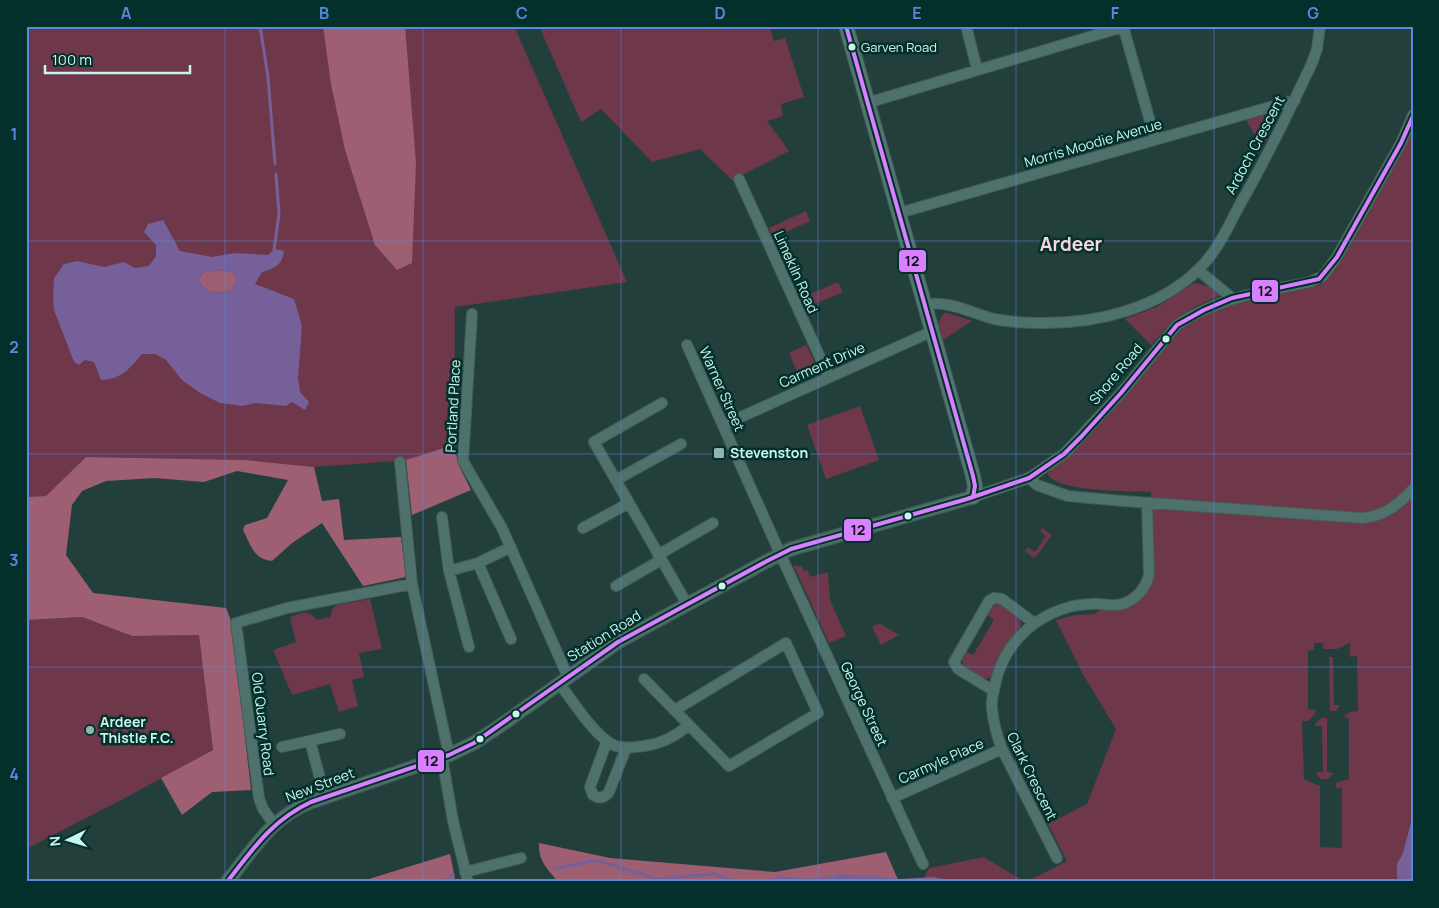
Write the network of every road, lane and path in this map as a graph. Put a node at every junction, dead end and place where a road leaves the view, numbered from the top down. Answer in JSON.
{"nodes":[{"id":1,"x":846,"y":26,"type":"edge"},
{"id":2,"x":966,"y":26,"type":"edge"},
{"id":3,"x":1124,"y":26,"type":"edge"},
{"id":4,"x":1320,"y":26,"type":"edge"},
{"id":5,"x":978,"y":69,"type":"junction"},
{"id":6,"x":1295,"y":100,"type":"junction"},
{"id":7,"x":867,"y":103,"type":"junction"},
{"id":8,"x":1413,"y":115,"type":"edge"},
{"id":9,"x":1155,"y":139,"type":"junction"},
{"id":10,"x":739,"y":179,"type":"dead end"},
{"id":11,"x":899,"y":213,"type":"junction"},
{"id":12,"x":1198,"y":270,"type":"junction"},
{"id":13,"x":1232,"y":298,"type":"junction"},
{"id":14,"x":925,"y":305,"type":"junction"},
{"id":15,"x":472,"y":314,"type":"dead end"},
{"id":16,"x":932,"y":331,"type":"junction"},
{"id":17,"x":687,"y":345,"type":"dead end"},
{"id":18,"x":829,"y":377,"type":"junction"},
{"id":19,"x":662,"y":403,"type":"dead end"},
{"id":20,"x":723,"y":425,"type":"junction"},
{"id":21,"x":682,"y":444,"type":"dead end"},
{"id":22,"x":400,"y":462,"type":"dead end"},
{"id":23,"x":1029,"y":478,"type":"junction"},
{"id":24,"x":616,"y":480,"type":"junction"},
{"id":25,"x":1413,"y":489,"type":"edge"},
{"id":26,"x":973,"y":497,"type":"junction"},
{"id":27,"x":629,"y":503,"type":"junction"},
{"id":28,"x":1147,"y":503,"type":"junction"},
{"id":29,"x":442,"y":517,"type":"dead end"},
{"id":30,"x":713,"y":523,"type":"dead end"},
{"id":31,"x":583,"y":528,"type":"dead end"},
{"id":32,"x":511,"y":547,"type":"junction"},
{"id":33,"x":781,"y":554,"type":"junction"},
{"id":34,"x":659,"y":557,"type":"junction"},
{"id":35,"x":478,"y":563,"type":"junction"},
{"id":36,"x":449,"y":571,"type":"junction"},
{"id":37,"x":412,"y":584,"type":"junction"},
{"id":38,"x":616,"y":586,"type":"dead end"},
{"id":39,"x":687,"y":604,"type":"junction"},
{"id":40,"x":1034,"y":623,"type":"junction"},
{"id":41,"x":511,"y":639,"type":"dead end"},
{"id":42,"x":469,"y":647,"type":"dead end"},
{"id":43,"x":644,"y":678,"type":"dead end"},
{"id":44,"x":564,"y":680,"type":"junction"},
{"id":45,"x":994,"y":691,"type":"junction"},
{"id":46,"x":676,"y":710,"type":"junction"},
{"id":47,"x":689,"y":725,"type":"junction"},
{"id":48,"x":340,"y":734,"type":"dead end"},
{"id":49,"x":310,"y":741,"type":"junction"},
{"id":50,"x":607,"y":741,"type":"junction"},
{"id":51,"x":282,"y":747,"type":"dead end"},
{"id":52,"x":626,"y":748,"type":"junction"},
{"id":53,"x":1002,"y":749,"type":"junction"},
{"id":54,"x":446,"y":756,"type":"junction"},
{"id":55,"x":325,"y":797,"type":"junction"},
{"id":56,"x":892,"y":798,"type":"junction"},
{"id":57,"x":274,"y":824,"type":"junction"},
{"id":58,"x":521,"y":858,"type":"dead end"},
{"id":59,"x":1057,"y":858,"type":"dead end"},
{"id":60,"x":923,"y":864,"type":"dead end"},
{"id":61,"x":467,"y":877,"type":"edge"},
{"id":62,"x":227,"y":882,"type":"edge"}],
"edges":[{"from":1,"to":7,"type":"main road"},
{"from":2,"to":5,"type":"street"},
{"from":3,"to":5,"type":"street"},
{"from":3,"to":9,"type":"street"},
{"from":4,"to":6,"type":"street","name":"Ardoch Crescent"},
{"from":5,"to":7,"type":"street"},
{"from":6,"to":9,"type":"street","name":"Morris Moodie Avenue"},
{"from":6,"to":12,"type":"street","name":"Ardoch Crescent"},
{"from":7,"to":11,"type":"main road"},
{"from":8,"to":13,"type":"street","name":"Shore Road"},
{"from":9,"to":11,"type":"street","name":"Morris Moodie Avenue"},
{"from":10,"to":18,"type":"street","name":"Limekiln Road"},
{"from":11,"to":14,"type":"main road"},
{"from":12,"to":13,"type":"street"},
{"from":12,"to":14,"type":"street","name":"Ardoch Crescent"},
{"from":13,"to":23,"type":"street","name":"Shore Road"},
{"from":14,"to":16,"type":"main road"},
{"from":15,"to":32,"type":"street","name":"Portland Place"},
{"from":16,"to":18,"type":"street","name":"Carment Drive"},
{"from":16,"to":26,"type":"main road"},
{"from":17,"to":20,"type":"street","name":"Warner Street"},
{"from":18,"to":20,"type":"street","name":"Carment Drive"},
{"from":19,"to":24,"type":"street"},
{"from":20,"to":33,"type":"street","name":"Warner Street"},
{"from":21,"to":24,"type":"street"},
{"from":22,"to":37,"type":"street"},
{"from":23,"to":26,"type":"street","name":"Shore Road"},
{"from":23,"to":28,"type":"street"},
{"from":24,"to":27,"type":"street"},
{"from":25,"to":28,"type":"street"},
{"from":26,"to":33,"type":"street","name":"Shore Road"},
{"from":27,"to":31,"type":"street"},
{"from":27,"to":34,"type":"street"},
{"from":28,"to":40,"type":"street","name":"Clark Crescent"},
{"from":29,"to":36,"type":"street"},
{"from":30,"to":34,"type":"street"},
{"from":32,"to":35,"type":"street"},
{"from":32,"to":44,"type":"street","name":"Portland Place"},
{"from":33,"to":39,"type":"street","name":"Station Road"},
{"from":33,"to":56,"type":"street","name":"George Street"},
{"from":34,"to":38,"type":"street"},
{"from":34,"to":39,"type":"street"},
{"from":35,"to":36,"type":"street"},
{"from":35,"to":41,"type":"street"},
{"from":36,"to":42,"type":"street"},
{"from":37,"to":54,"type":"street"},
{"from":37,"to":57,"type":"street","name":"Old Quarry Road"},
{"from":39,"to":44,"type":"street","name":"Station Road"},
{"from":40,"to":45,"type":"street","name":"Clark Crescent"},
{"from":40,"to":45,"type":"street"},
{"from":43,"to":46,"type":"street"},
{"from":44,"to":50,"type":"street","name":"Portland Place"},
{"from":44,"to":54,"type":"street","name":"Station Road"},
{"from":45,"to":53,"type":"street","name":"Clark Crescent"},
{"from":46,"to":47,"type":"street"},
{"from":46,"to":47,"type":"street"},
{"from":47,"to":52,"type":"street"},
{"from":48,"to":49,"type":"street"},
{"from":49,"to":51,"type":"street"},
{"from":49,"to":55,"type":"street"},
{"from":50,"to":52,"type":"street"},
{"from":50,"to":52,"type":"street"},
{"from":53,"to":56,"type":"street","name":"Carmyle Place"},
{"from":53,"to":59,"type":"street","name":"Clark Crescent"},
{"from":54,"to":55,"type":"street","name":"New Street"},
{"from":54,"to":61,"type":"street"},
{"from":55,"to":57,"type":"street","name":"New Street"},
{"from":56,"to":60,"type":"street","name":"George Street"},
{"from":57,"to":62,"type":"street","name":"New Street"},
{"from":58,"to":61,"type":"street"}]}
